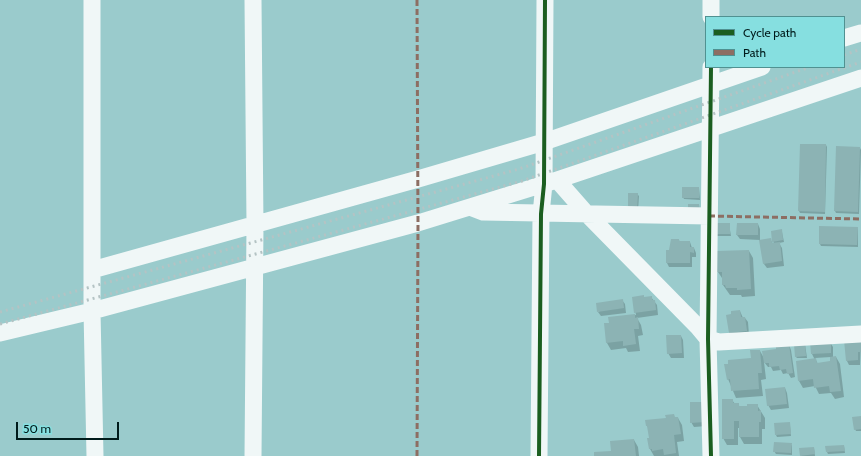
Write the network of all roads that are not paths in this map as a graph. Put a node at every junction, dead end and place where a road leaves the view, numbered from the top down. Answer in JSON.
{"nodes":[{"id":1,"x":92,"y":0,"type":"edge"},
{"id":2,"x":253,"y":0,"type":"edge"},
{"id":3,"x":545,"y":0,"type":"edge"},
{"id":4,"x":711,"y":0,"type":"edge"},
{"id":5,"x":711,"y":16,"type":"edge"},
{"id":6,"x":861,"y":32,"type":"edge"},
{"id":7,"x":845,"y":38,"type":"edge"},
{"id":8,"x":711,"y":68,"type":"edge"},
{"id":9,"x":759,"y":68,"type":"edge"},
{"id":10,"x":861,"y":78,"type":"edge"},
{"id":11,"x":711,"y":85,"type":"junction"},
{"id":12,"x":711,"y":129,"type":"junction"},
{"id":13,"x":544,"y":142,"type":"junction"},
{"id":14,"x":550,"y":182,"type":"junction"},
{"id":15,"x":470,"y":206,"type":"junction"},
{"id":16,"x":586,"y":213,"type":"junction"},
{"id":17,"x":542,"y":214,"type":"junction"},
{"id":18,"x":709,"y":216,"type":"junction"},
{"id":19,"x":255,"y":225,"type":"junction"},
{"id":20,"x":255,"y":267,"type":"junction"},
{"id":21,"x":92,"y":270,"type":"junction"},
{"id":22,"x":92,"y":311,"type":"junction"},
{"id":23,"x":0,"y":333,"type":"edge"},
{"id":24,"x":861,"y":334,"type":"edge"},
{"id":25,"x":708,"y":339,"type":"junction"},
{"id":26,"x":95,"y":456,"type":"edge"},
{"id":27,"x":253,"y":456,"type":"edge"},
{"id":28,"x":539,"y":456,"type":"edge"},
{"id":29,"x":711,"y":456,"type":"edge"}],
"edges":[{"from":1,"to":21,"type":"street"},
{"from":2,"to":19,"type":"street"},
{"from":3,"to":13,"type":"street"},
{"from":4,"to":5,"type":"street"},
{"from":6,"to":7,"type":"street"},
{"from":8,"to":11,"type":"street"},
{"from":9,"to":11,"type":"street"},
{"from":10,"to":12,"type":"street"},
{"from":11,"to":12,"type":"street"},
{"from":11,"to":13,"type":"street"},
{"from":12,"to":14,"type":"street"},
{"from":12,"to":18,"type":"street"},
{"from":13,"to":14,"type":"street"},
{"from":13,"to":19,"type":"street"},
{"from":14,"to":15,"type":"street"},
{"from":14,"to":16,"type":"street"},
{"from":14,"to":17,"type":"street"},
{"from":15,"to":17,"type":"street"},
{"from":15,"to":20,"type":"street"},
{"from":16,"to":17,"type":"street"},
{"from":16,"to":18,"type":"street"},
{"from":16,"to":25,"type":"street"},
{"from":17,"to":28,"type":"street"},
{"from":18,"to":25,"type":"street"},
{"from":19,"to":20,"type":"street"},
{"from":19,"to":21,"type":"street"},
{"from":20,"to":22,"type":"street"},
{"from":20,"to":27,"type":"street"},
{"from":21,"to":22,"type":"street"},
{"from":22,"to":23,"type":"street"},
{"from":22,"to":26,"type":"street"},
{"from":24,"to":25,"type":"street"},
{"from":25,"to":29,"type":"street"}]}
